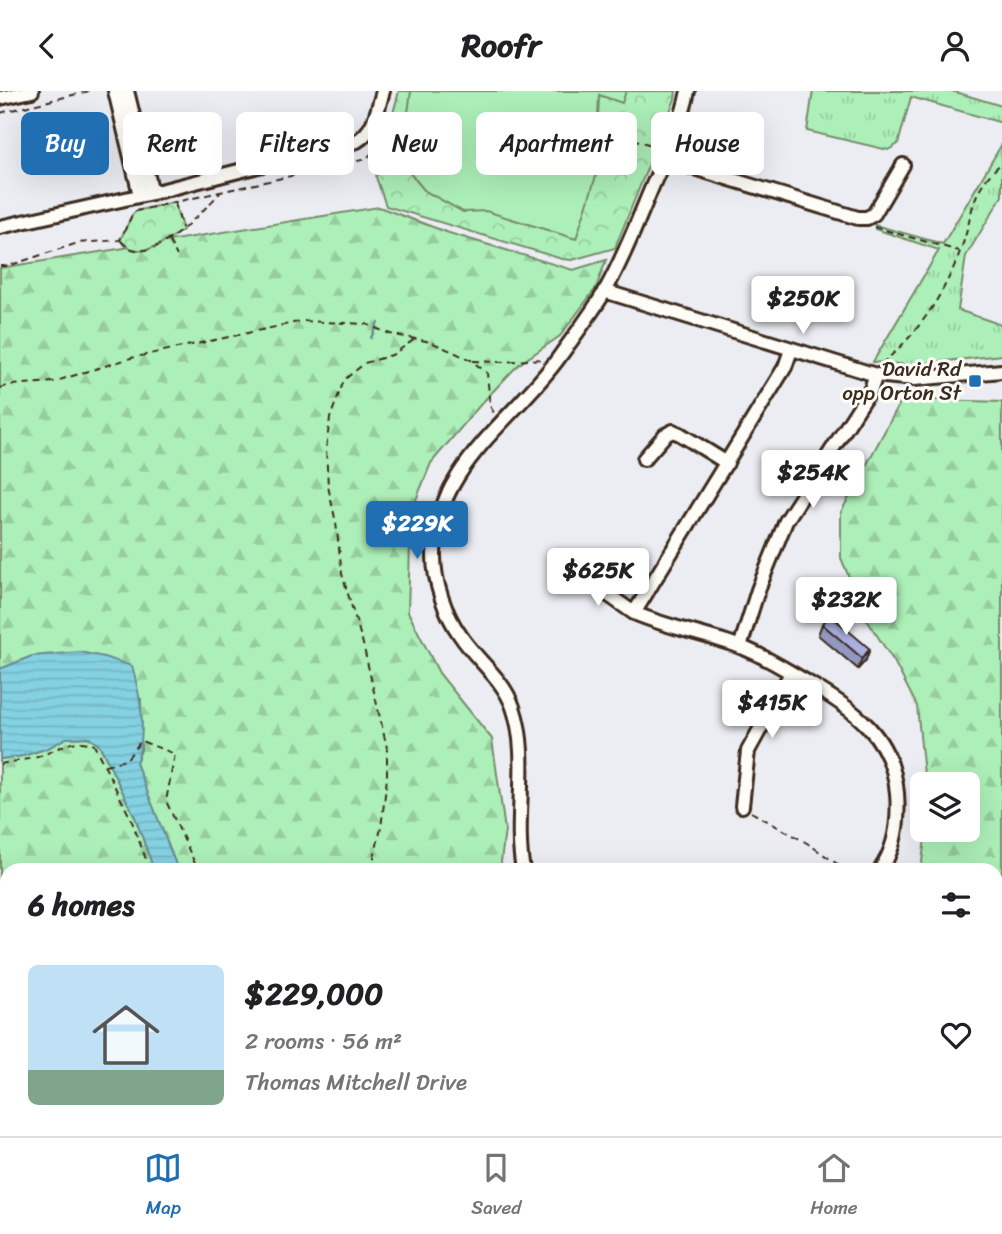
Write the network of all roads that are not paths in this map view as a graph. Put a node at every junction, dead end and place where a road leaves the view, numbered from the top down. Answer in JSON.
{"nodes":[{"id":1,"x":32,"y":91,"type":"edge"},
{"id":2,"x":115,"y":91,"type":"edge"},
{"id":3,"x":127,"y":91,"type":"edge"},
{"id":4,"x":383,"y":91,"type":"edge"},
{"id":5,"x":688,"y":91,"type":"edge"},
{"id":6,"x":0,"y":98,"type":"edge"},
{"id":7,"x":681,"y":112,"type":"edge"},
{"id":8,"x":903,"y":165,"type":"dead end"},
{"id":9,"x":656,"y":175,"type":"edge"},
{"id":10,"x":717,"y":175,"type":"edge"},
{"id":11,"x":146,"y":194,"type":"junction"},
{"id":12,"x":0,"y":227,"type":"edge"},
{"id":13,"x":604,"y":291,"type":"junction"},
{"id":14,"x":791,"y":350,"type":"junction"},
{"id":15,"x":1002,"y":371,"type":"edge"},
{"id":16,"x":881,"y":372,"type":"junction"},
{"id":17,"x":644,"y":459,"type":"dead end"},
{"id":18,"x":727,"y":463,"type":"junction"},
{"id":19,"x":585,"y":575,"type":"dead end"},
{"id":20,"x":634,"y":613,"type":"junction"},
{"id":21,"x":740,"y":647,"type":"junction"},
{"id":22,"x":791,"y":673,"type":"junction"},
{"id":23,"x":742,"y":806,"type":"road end"},
{"id":24,"x":523,"y":863,"type":"edge"},
{"id":25,"x":883,"y":863,"type":"edge"}],
"edges":[{"from":1,"to":6,"type":"street"},
{"from":2,"to":11,"type":"street"},
{"from":3,"to":11,"type":"street"},
{"from":4,"to":11,"type":"street"},
{"from":5,"to":7,"type":"street"},
{"from":8,"to":10,"type":"street"},
{"from":9,"to":13,"type":"street"},
{"from":11,"to":12,"type":"street"},
{"from":13,"to":14,"type":"street"},
{"from":13,"to":24,"type":"street"},
{"from":14,"to":16,"type":"street"},
{"from":14,"to":18,"type":"street"},
{"from":15,"to":16,"type":"street"},
{"from":16,"to":21,"type":"street"},
{"from":17,"to":18,"type":"street"},
{"from":18,"to":20,"type":"street"},
{"from":19,"to":20,"type":"street"},
{"from":20,"to":21,"type":"street"},
{"from":21,"to":22,"type":"street"},
{"from":22,"to":23,"type":"street"},
{"from":22,"to":25,"type":"street"}]}
